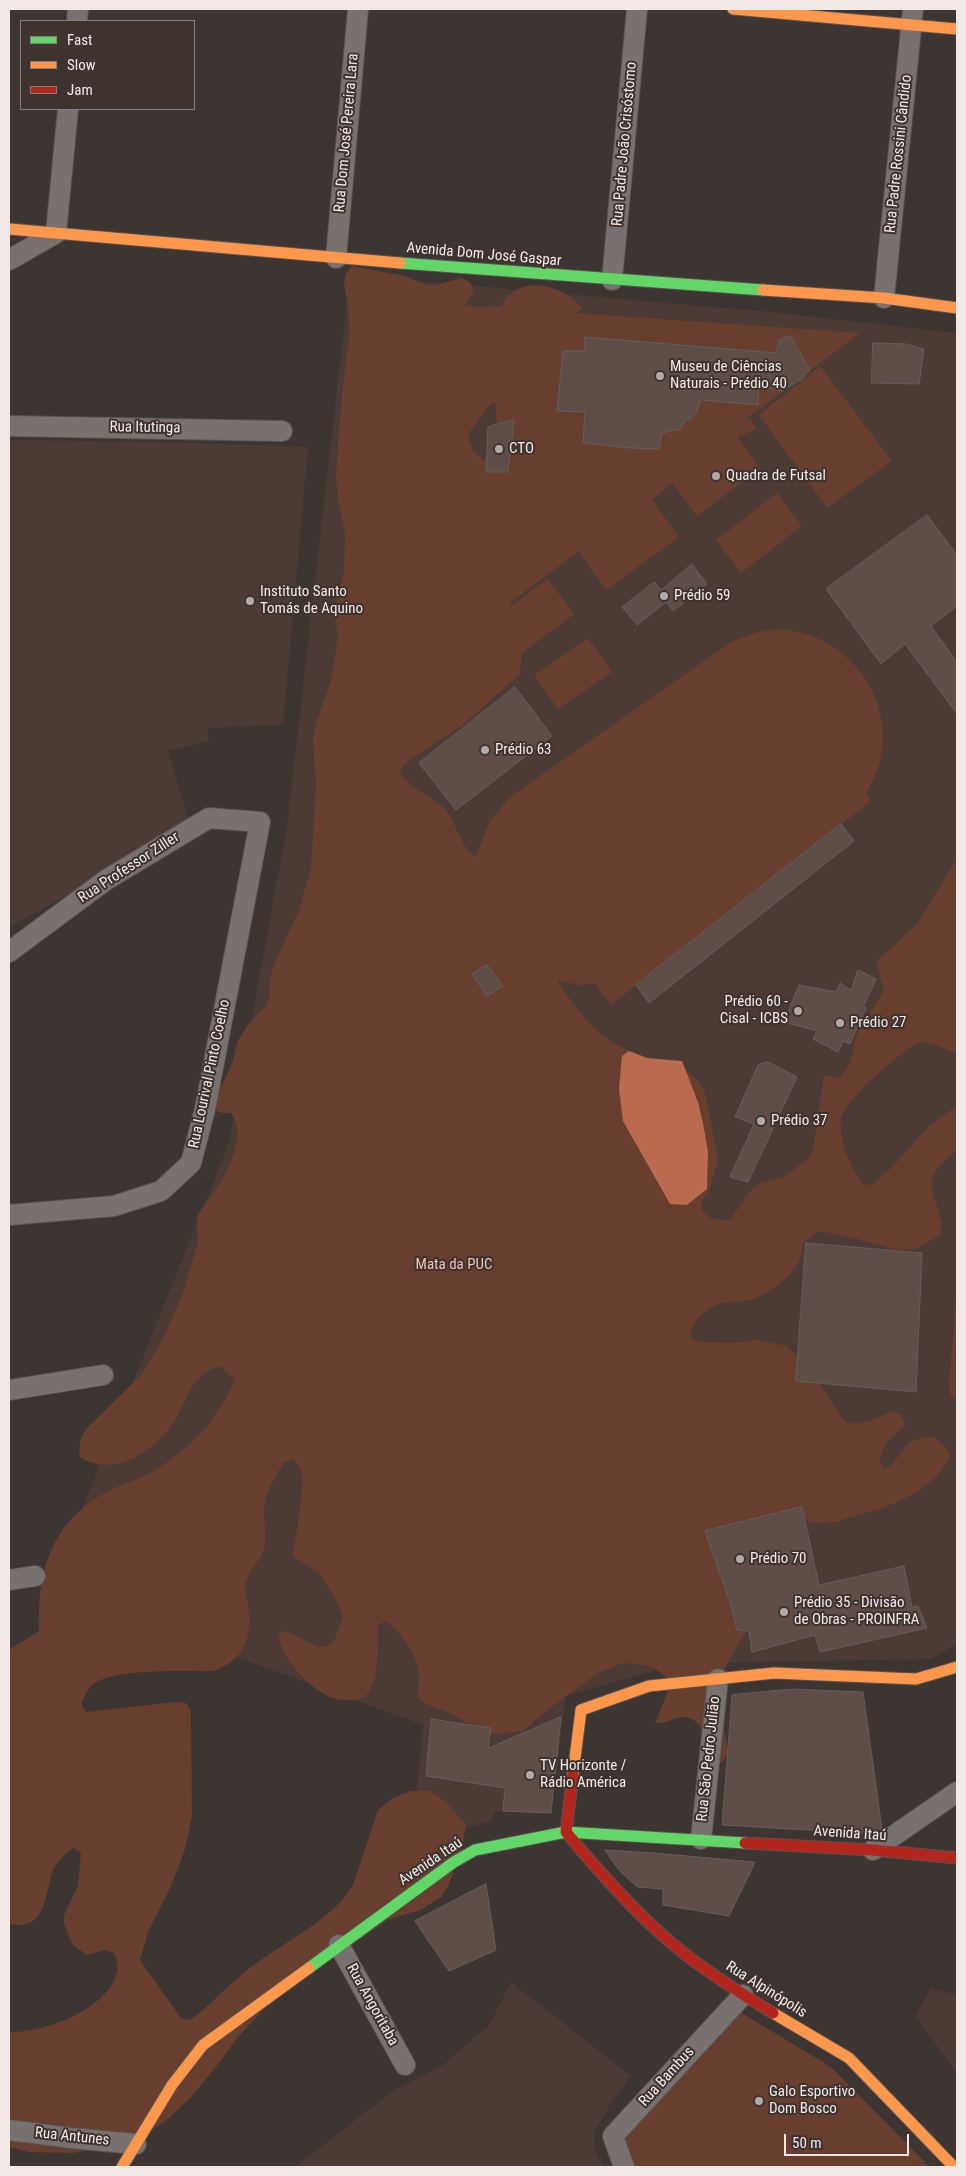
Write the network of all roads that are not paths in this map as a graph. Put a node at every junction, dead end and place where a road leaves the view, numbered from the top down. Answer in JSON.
{"nodes":[{"id":1,"x":358,"y":9,"type":"edge"},
{"id":2,"x":637,"y":9,"type":"edge"},
{"id":3,"x":733,"y":9,"type":"edge"},
{"id":4,"x":912,"y":17,"type":"edge"},
{"id":5,"x":957,"y":29,"type":"edge"},
{"id":6,"x":68,"y":110,"type":"edge"},
{"id":7,"x":9,"y":229,"type":"edge"},
{"id":8,"x":56,"y":233,"type":"junction"},
{"id":9,"x":336,"y":258,"type":"junction"},
{"id":10,"x":9,"y":260,"type":"edge"},
{"id":11,"x":612,"y":280,"type":"junction"},
{"id":12,"x":884,"y":298,"type":"junction"},
{"id":13,"x":957,"y":308,"type":"edge"},
{"id":14,"x":9,"y":426,"type":"edge"},
{"id":15,"x":282,"y":431,"type":"dead end"},
{"id":16,"x":260,"y":822,"type":"joint"},
{"id":17,"x":9,"y":952,"type":"edge"},
{"id":18,"x":9,"y":1215,"type":"edge"},
{"id":19,"x":103,"y":1375,"type":"dead end"},
{"id":20,"x":9,"y":1390,"type":"edge"},
{"id":21,"x":35,"y":1576,"type":"dead end"},
{"id":22,"x":9,"y":1580,"type":"edge"},
{"id":23,"x":957,"y":1667,"type":"edge"},
{"id":24,"x":718,"y":1679,"type":"junction"},
{"id":25,"x":957,"y":1792,"type":"edge"},
{"id":26,"x":566,"y":1832,"type":"junction"},
{"id":27,"x":701,"y":1839,"type":"junction"},
{"id":28,"x":873,"y":1850,"type":"junction"},
{"id":29,"x":957,"y":1858,"type":"edge"},
{"id":30,"x":339,"y":1944,"type":"junction"},
{"id":31,"x":742,"y":1995,"type":"junction"},
{"id":32,"x":405,"y":2065,"type":"dead end"},
{"id":33,"x":9,"y":2130,"type":"edge"},
{"id":34,"x":136,"y":2144,"type":"junction"},
{"id":35,"x":122,"y":2167,"type":"edge"},
{"id":36,"x":624,"y":2167,"type":"edge"},
{"id":37,"x":954,"y":2167,"type":"edge"}],
"edges":[{"from":1,"to":9,"type":"street","name":"Rua Dom José Pereira Lara"},
{"from":2,"to":11,"type":"street","name":"Rua Padre João Crisóstomo"},
{"from":3,"to":4,"type":"street"},
{"from":4,"to":5,"type":"street"},
{"from":4,"to":12,"type":"street","name":"Rua Padre Rossini Cândido"},
{"from":6,"to":8,"type":"street"},
{"from":7,"to":8,"type":"street","name":"Avenida Dom José Gaspar"},
{"from":8,"to":9,"type":"street","name":"Avenida Dom José Gaspar"},
{"from":8,"to":10,"type":"street"},
{"from":9,"to":11,"type":"street","name":"Avenida Dom José Gaspar"},
{"from":11,"to":12,"type":"street","name":"Avenida Dom José Gaspar"},
{"from":12,"to":13,"type":"street","name":"Avenida Dom José Gaspar"},
{"from":14,"to":15,"type":"street","name":"Rua Itutinga"},
{"from":16,"to":17,"type":"street","name":"Rua Professor Ziller"},
{"from":16,"to":18,"type":"street","name":"Rua Lourival Pinto Coelho"},
{"from":19,"to":20,"type":"street"},
{"from":21,"to":22,"type":"street"},
{"from":23,"to":24,"type":"street"},
{"from":24,"to":26,"type":"street"},
{"from":24,"to":27,"type":"street","name":"Rua São Pedro Julião"},
{"from":25,"to":28,"type":"street"},
{"from":26,"to":27,"type":"street","name":"Avenida Itaú"},
{"from":26,"to":30,"type":"street","name":"Avenida Itaú"},
{"from":26,"to":31,"type":"street","name":"Rua Alpinópolis"},
{"from":27,"to":28,"type":"street","name":"Avenida Itaú"},
{"from":28,"to":29,"type":"street","name":"Avenida Itaú"},
{"from":30,"to":32,"type":"street","name":"Rua Angoritaba"},
{"from":30,"to":34,"type":"street","name":"Avenida Itaú"},
{"from":31,"to":36,"type":"street","name":"Rua Bambus"},
{"from":31,"to":37,"type":"street","name":"Rua Alpinópolis"},
{"from":33,"to":34,"type":"street","name":"Rua Antunes"},
{"from":34,"to":35,"type":"street","name":"Avenida Itaú"}]}
